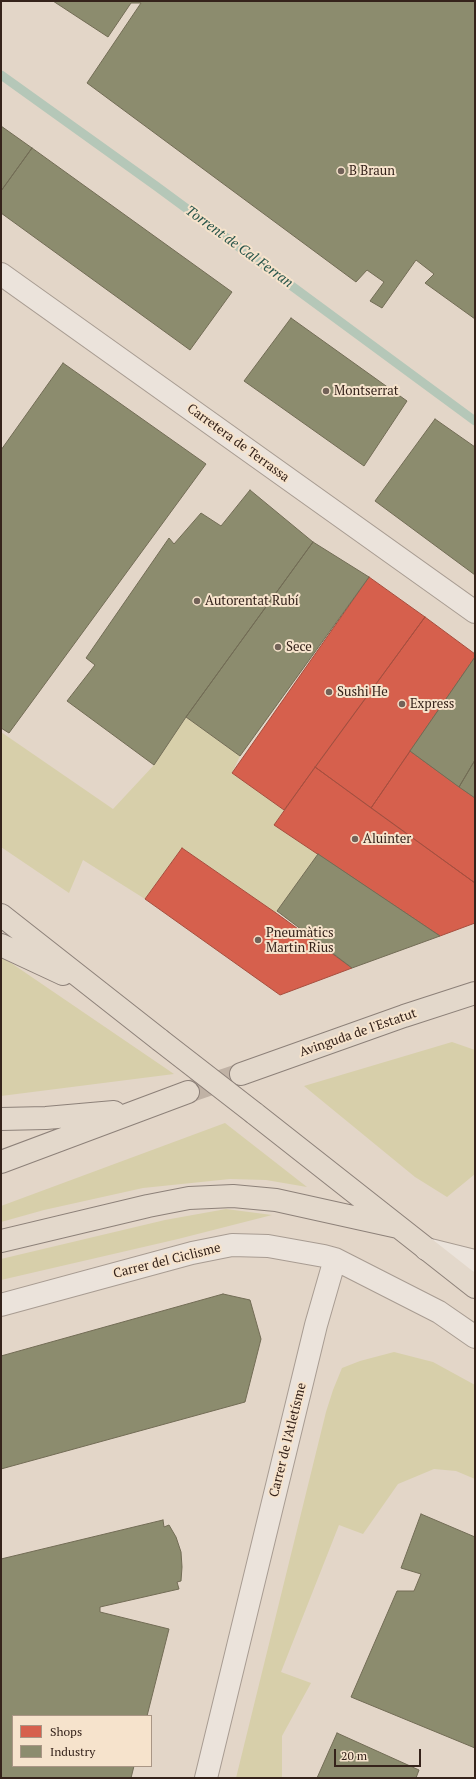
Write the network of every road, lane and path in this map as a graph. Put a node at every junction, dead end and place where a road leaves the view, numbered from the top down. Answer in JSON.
{"nodes":[{"id":1,"x":1,"y":274,"type":"edge"},
{"id":2,"x":475,"y":612,"type":"edge"},
{"id":3,"x":1,"y":915,"type":"edge"},
{"id":4,"x":1,"y":945,"type":"edge"},
{"id":5,"x":92,"y":987,"type":"junction"},
{"id":6,"x":475,"y":993,"type":"edge"},
{"id":7,"x":241,"y":1074,"type":"tunnel mouth"},
{"id":8,"x":188,"y":1092,"type":"tunnel mouth"},
{"id":9,"x":143,"y":1109,"type":"junction"},
{"id":10,"x":46,"y":1118,"type":"junction"},
{"id":11,"x":1,"y":1119,"type":"edge"},
{"id":12,"x":1,"y":1124,"type":"edge"},
{"id":13,"x":1,"y":1162,"type":"edge"},
{"id":14,"x":398,"y":1227,"type":"junction"},
{"id":15,"x":1,"y":1241,"type":"edge"},
{"id":16,"x":426,"y":1249,"type":"junction"},
{"id":17,"x":335,"y":1259,"type":"junction"},
{"id":18,"x":475,"y":1262,"type":"edge"},
{"id":19,"x":475,"y":1287,"type":"edge"},
{"id":20,"x":1,"y":1305,"type":"edge"},
{"id":21,"x":475,"y":1337,"type":"edge"},
{"id":22,"x":206,"y":1778,"type":"edge"}],
"edges":[{"from":1,"to":2,"type":"street","name":"Carretera de Terrassa"},
{"from":3,"to":5,"type":"main road"},
{"from":4,"to":5,"type":"main road"},
{"from":5,"to":14,"type":"main road","bridge":true},
{"from":6,"to":7,"type":"main road","name":"Avinguda de l'Estatut"},
{"from":8,"to":9,"type":"main road"},
{"from":9,"to":10,"type":"main road"},
{"from":9,"to":13,"type":"main road"},
{"from":10,"to":11,"type":"main road"},
{"from":10,"to":12,"type":"street"},
{"from":14,"to":15,"type":"main road"},
{"from":14,"to":16,"type":"main road"},
{"from":16,"to":18,"type":"street"},
{"from":16,"to":19,"type":"main road"},
{"from":17,"to":20,"type":"street","name":"Carrer del Ciclisme"},
{"from":17,"to":21,"type":"street"},
{"from":17,"to":22,"type":"street","name":"Carrer de l'Atletísme"}]}
